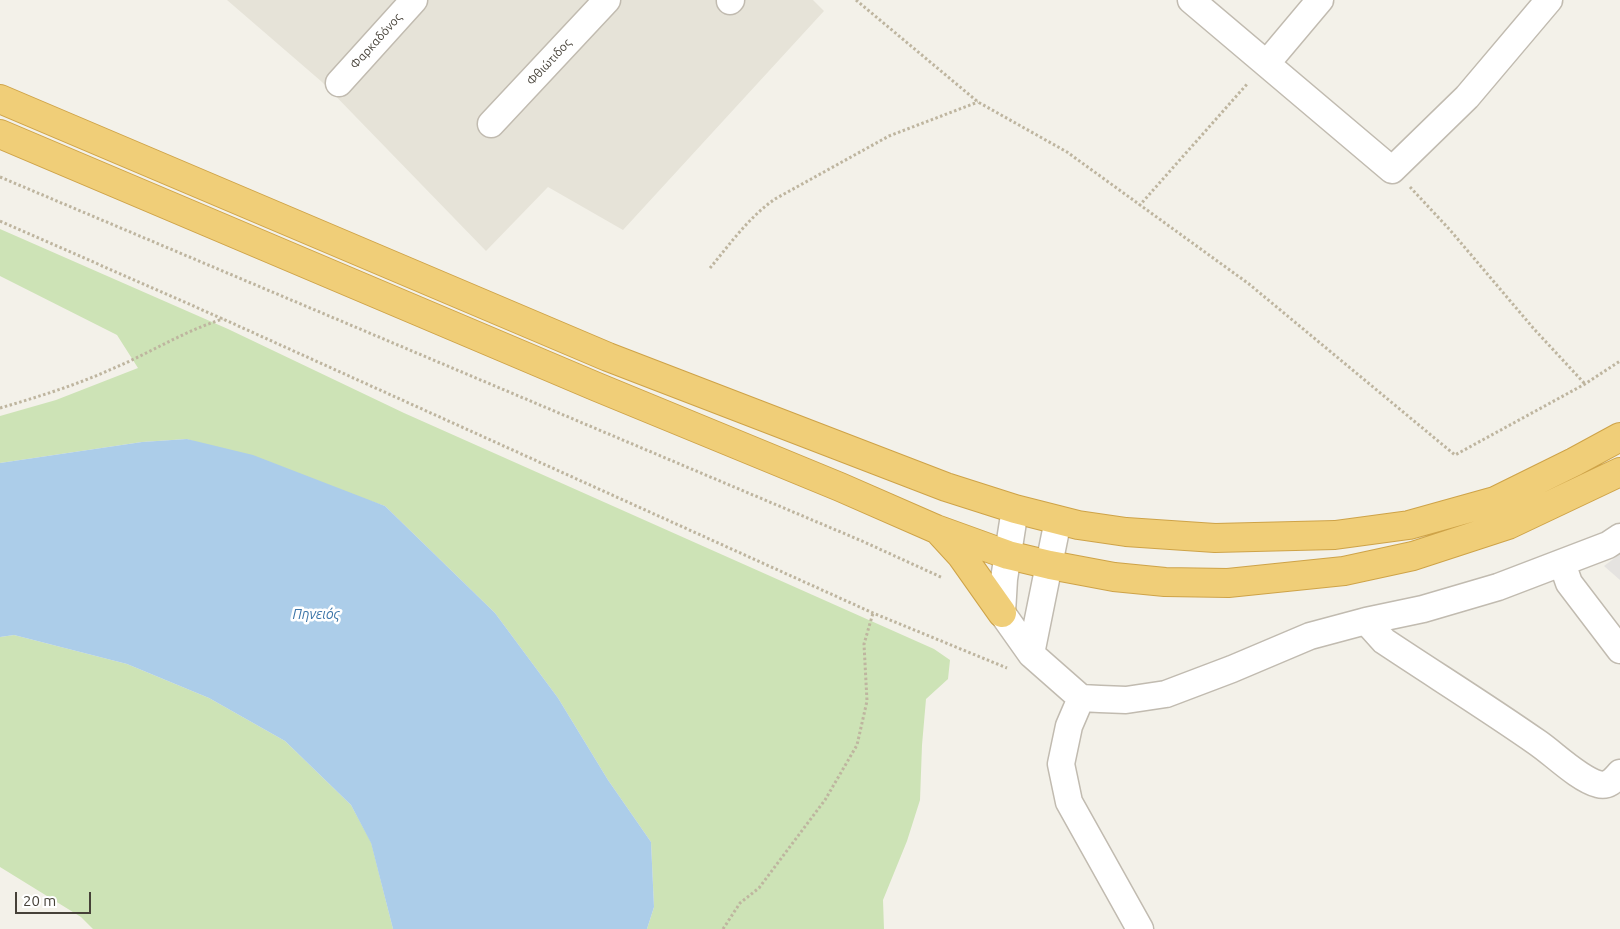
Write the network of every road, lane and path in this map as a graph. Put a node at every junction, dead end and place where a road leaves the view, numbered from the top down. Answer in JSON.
{"nodes":[{"id":1,"x":414,"y":0,"type":"edge"},
{"id":2,"x":607,"y":0,"type":"edge"},
{"id":3,"x":856,"y":0,"type":"edge"},
{"id":4,"x":1191,"y":0,"type":"edge"},
{"id":5,"x":1320,"y":0,"type":"edge"},
{"id":6,"x":1549,"y":0,"type":"edge"},
{"id":7,"x":1267,"y":63,"type":"junction"},
{"id":8,"x":339,"y":82,"type":"dead end"},
{"id":9,"x":0,"y":99,"type":"edge"},
{"id":10,"x":978,"y":102,"type":"junction"},
{"id":11,"x":491,"y":124,"type":"dead end"},
{"id":12,"x":0,"y":134,"type":"edge"},
{"id":13,"x":1392,"y":170,"type":"junction"},
{"id":14,"x":0,"y":177,"type":"edge"},
{"id":15,"x":1139,"y":206,"type":"junction"},
{"id":16,"x":0,"y":221,"type":"edge"},
{"id":17,"x":710,"y":268,"type":"dead end"},
{"id":18,"x":223,"y":319,"type":"junction"},
{"id":19,"x":1620,"y":360,"type":"edge"},
{"id":20,"x":1586,"y":384,"type":"junction"},
{"id":21,"x":0,"y":408,"type":"edge"},
{"id":22,"x":1620,"y":437,"type":"edge"},
{"id":23,"x":1620,"y":472,"type":"edge"},
{"id":24,"x":1015,"y":509,"type":"junction"},
{"id":25,"x":1058,"y":520,"type":"junction"},
{"id":26,"x":936,"y":528,"type":"junction"},
{"id":27,"x":1616,"y":545,"type":"edge"},
{"id":28,"x":1008,"y":555,"type":"junction"},
{"id":29,"x":1562,"y":563,"type":"junction"},
{"id":30,"x":1050,"y":565,"type":"junction"},
{"id":31,"x":976,"y":576,"type":"junction"},
{"id":32,"x":873,"y":613,"type":"junction"},
{"id":33,"x":1002,"y":613,"type":"junction"},
{"id":34,"x":1366,"y":621,"type":"junction"},
{"id":35,"x":1620,"y":650,"type":"edge"},
{"id":36,"x":1031,"y":654,"type":"junction"},
{"id":37,"x":1009,"y":668,"type":"dead end"},
{"id":38,"x":1081,"y":698,"type":"junction"},
{"id":39,"x":1620,"y":773,"type":"edge"},
{"id":40,"x":723,"y":929,"type":"edge"},
{"id":41,"x":1140,"y":929,"type":"edge"}],
"edges":[{"from":1,"to":8,"type":"street","name":"Φαρκαδόνος"},
{"from":2,"to":11,"type":"street","name":"Φθιώτιδος"},
{"from":3,"to":10,"type":"path"},
{"from":4,"to":7,"type":"street"},
{"from":5,"to":7,"type":"street"},
{"from":6,"to":13,"type":"street"},
{"from":7,"to":13,"type":"street"},
{"from":7,"to":15,"type":"path"},
{"from":9,"to":24,"type":"highway"},
{"from":10,"to":15,"type":"path"},
{"from":10,"to":17,"type":"path"},
{"from":12,"to":26,"type":"highway"},
{"from":13,"to":20,"type":"path"},
{"from":14,"to":31,"type":"path"},
{"from":15,"to":20,"type":"path"},
{"from":16,"to":18,"type":"path"},
{"from":18,"to":21,"type":"path"},
{"from":18,"to":32,"type":"path"},
{"from":19,"to":20,"type":"path"},
{"from":22,"to":25,"type":"highway"},
{"from":23,"to":30,"type":"highway"},
{"from":24,"to":25,"type":"highway"},
{"from":24,"to":28,"type":"street"},
{"from":25,"to":30,"type":"street"},
{"from":26,"to":28,"type":"highway"},
{"from":26,"to":31,"type":"highway"},
{"from":27,"to":29,"type":"street"},
{"from":28,"to":30,"type":"highway"},
{"from":28,"to":33,"type":"street"},
{"from":29,"to":34,"type":"street"},
{"from":29,"to":35,"type":"street"},
{"from":30,"to":36,"type":"street"},
{"from":31,"to":33,"type":"highway"},
{"from":32,"to":37,"type":"path"},
{"from":32,"to":40,"type":"path"},
{"from":33,"to":36,"type":"street"},
{"from":34,"to":38,"type":"street"},
{"from":34,"to":39,"type":"street"},
{"from":36,"to":38,"type":"street"},
{"from":38,"to":41,"type":"street"}]}
